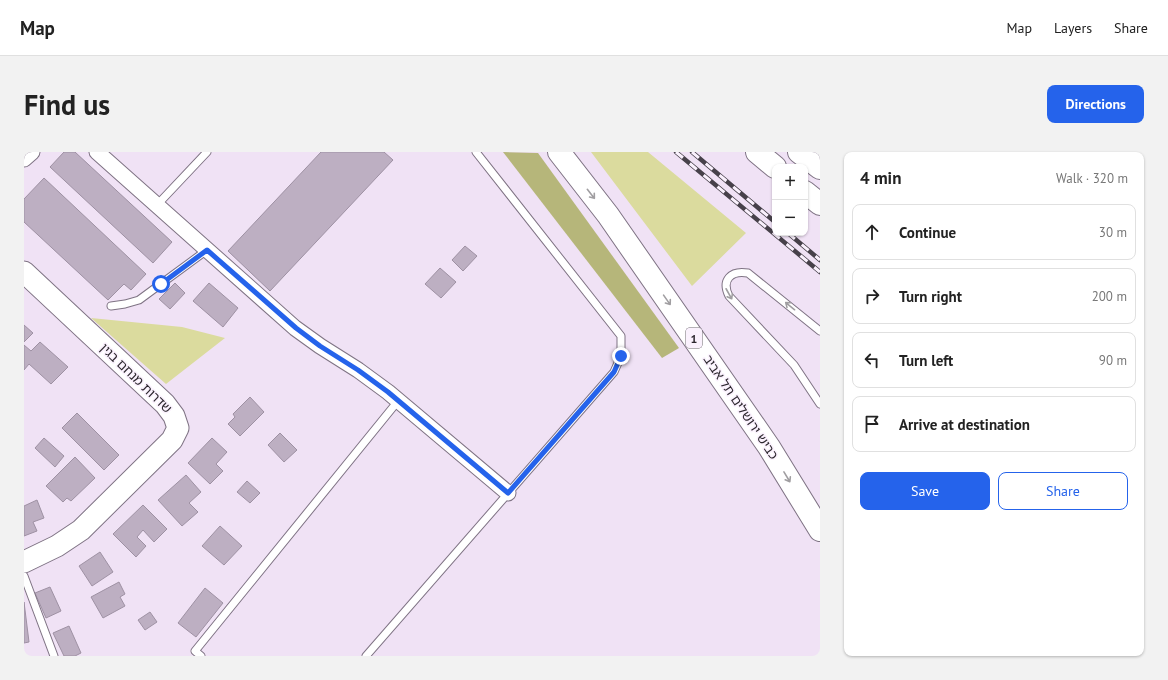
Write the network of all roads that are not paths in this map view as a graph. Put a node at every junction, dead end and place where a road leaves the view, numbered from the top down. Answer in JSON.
{"nodes":[{"id":1,"x":32,"y":152,"type":"edge"},
{"id":2,"x":97,"y":152,"type":"edge"},
{"id":3,"x":207,"y":152,"type":"edge"},
{"id":4,"x":476,"y":152,"type":"edge"},
{"id":5,"x":554,"y":152,"type":"edge"},
{"id":6,"x":559,"y":152,"type":"edge"},
{"id":7,"x":757,"y":152,"type":"edge"},
{"id":8,"x":800,"y":152,"type":"edge"},
{"id":9,"x":24,"y":159,"type":"edge"},
{"id":10,"x":772,"y":164,"type":"edge"},
{"id":11,"x":820,"y":168,"type":"edge"},
{"id":12,"x":572,"y":169,"type":"junction"},
{"id":13,"x":808,"y":194,"type":"edge"},
{"id":14,"x":820,"y":204,"type":"edge"},
{"id":15,"x":157,"y":205,"type":"junction"},
{"id":16,"x":207,"y":250,"type":"junction"},
{"id":17,"x":28,"y":282,"type":"edge"},
{"id":18,"x":111,"y":306,"type":"dead end"},
{"id":19,"x":820,"y":331,"type":"edge"},
{"id":20,"x":398,"y":400,"type":"junction"},
{"id":21,"x":820,"y":404,"type":"edge"},
{"id":22,"x":508,"y":493,"type":"junction"},
{"id":23,"x":820,"y":530,"type":"edge"},
{"id":24,"x":24,"y":562,"type":"edge"},
{"id":25,"x":24,"y":576,"type":"edge"},
{"id":26,"x":54,"y":656,"type":"edge"},
{"id":27,"x":201,"y":656,"type":"edge"},
{"id":28,"x":366,"y":656,"type":"edge"}],
"edges":[{"from":1,"to":9,"type":"street"},
{"from":2,"to":15,"type":"street"},
{"from":3,"to":15,"type":"lane"},
{"from":4,"to":22,"type":"lane"},
{"from":5,"to":12,"type":"highway"},
{"from":6,"to":12,"type":"highway","name":"כביש ירושלים תל אביב","number":"1"},
{"from":7,"to":10,"type":"highway"},
{"from":8,"to":11,"type":"highway"},
{"from":12,"to":23,"type":"highway","name":"כביש ירושלים תל אביב","number":"1","one_way":true},
{"from":13,"to":14,"type":"highway"},
{"from":15,"to":16,"type":"street"},
{"from":16,"to":18,"type":"lane"},
{"from":16,"to":20,"type":"street"},
{"from":17,"to":24,"type":"street","name":"שדרות מנחם בגין"},
{"from":19,"to":21,"type":"lane","one_way":true},
{"from":20,"to":22,"type":"street"},
{"from":20,"to":27,"type":"lane"},
{"from":22,"to":28,"type":"lane"},
{"from":25,"to":26,"type":"lane"}]}
